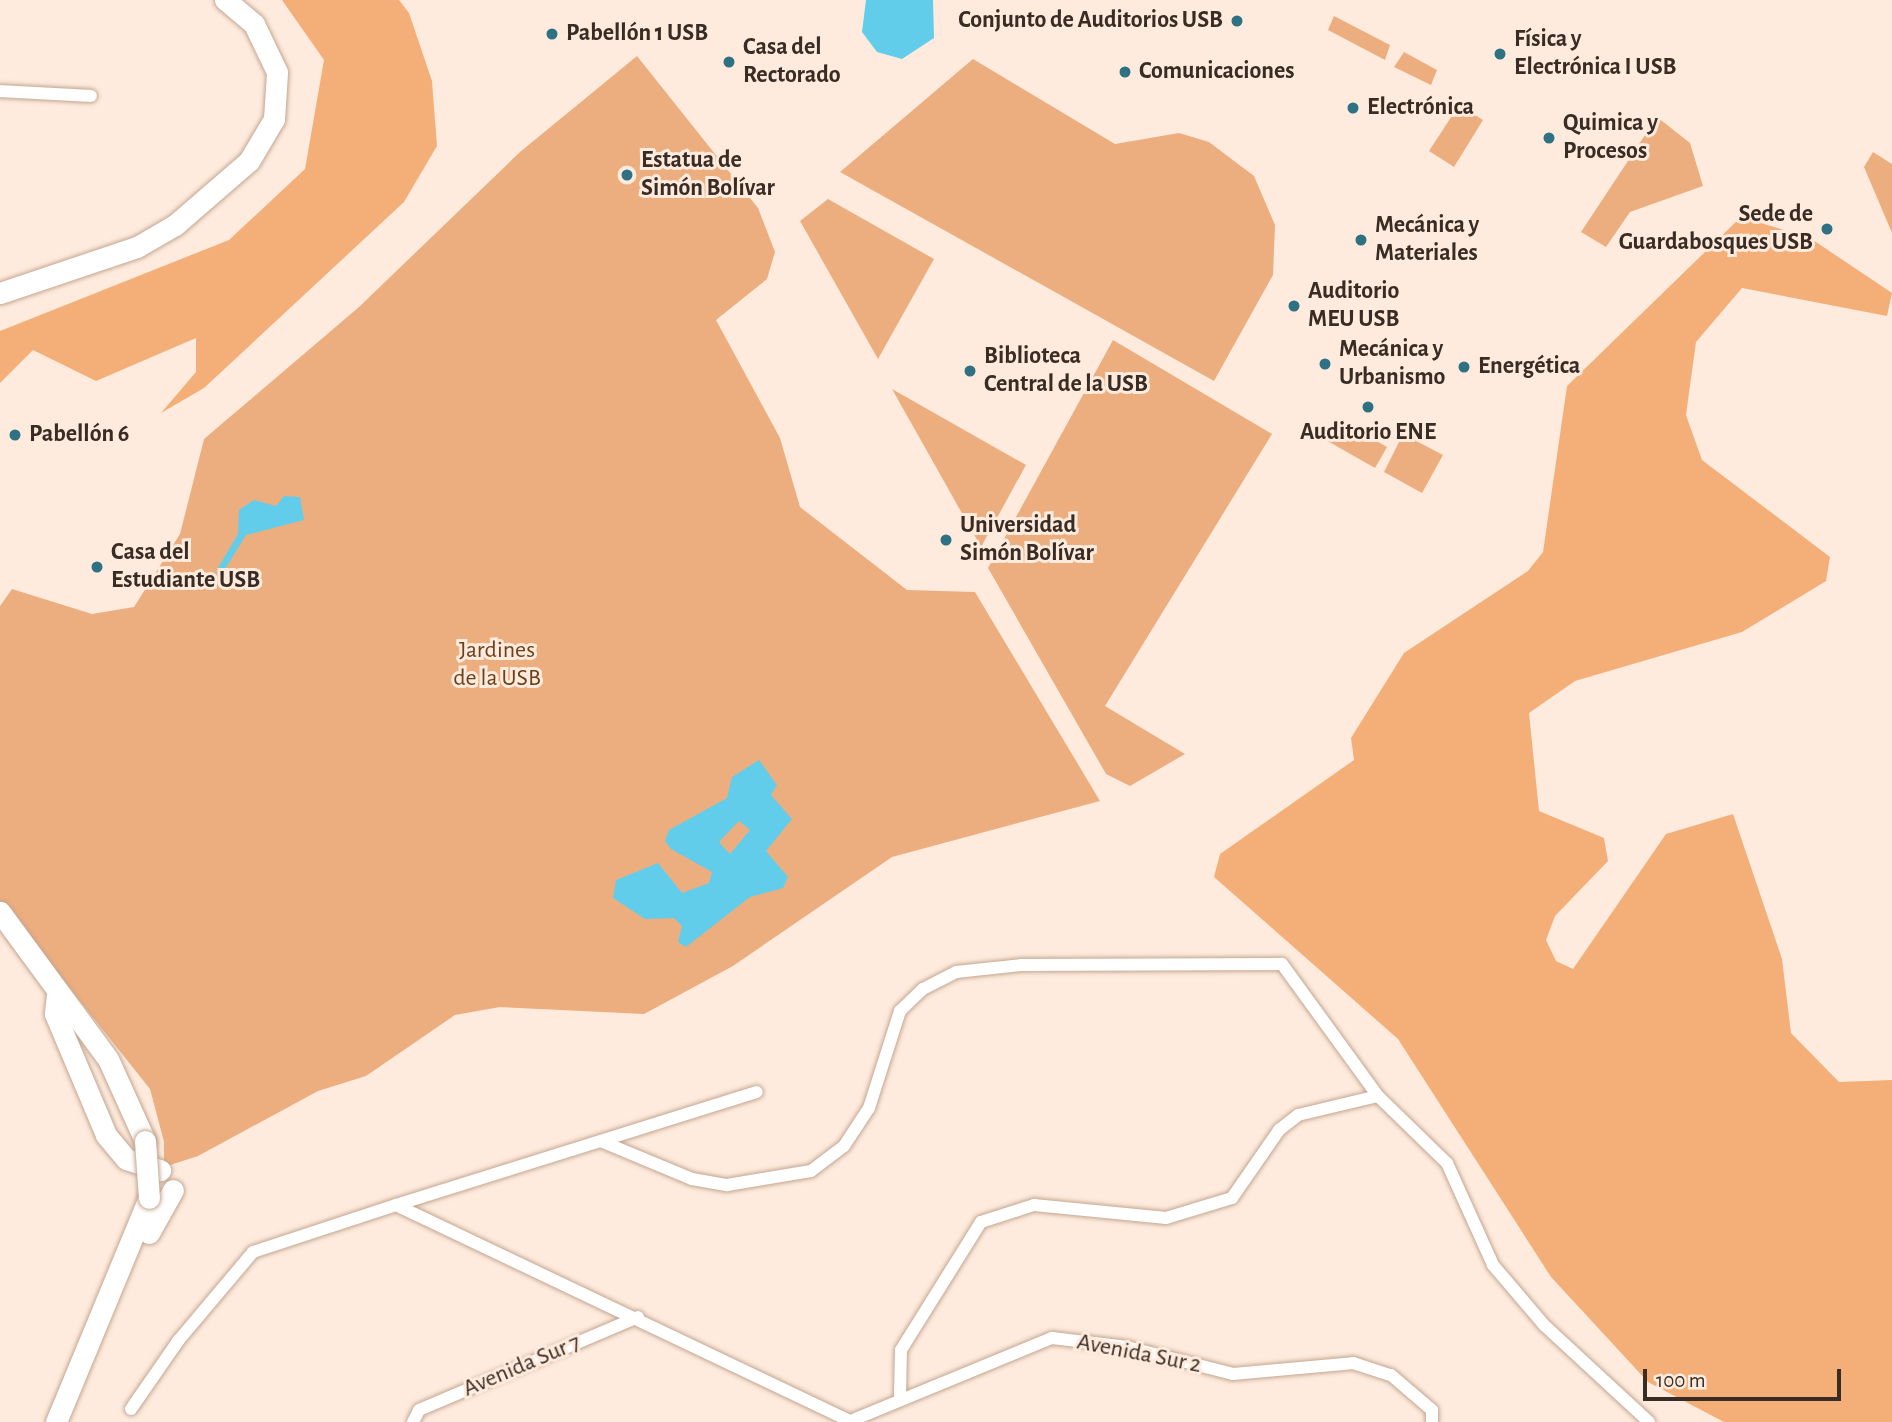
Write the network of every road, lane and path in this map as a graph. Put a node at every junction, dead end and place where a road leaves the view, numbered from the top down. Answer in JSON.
{"nodes":[{"id":1,"x":225,"y":0,"type":"edge"},
{"id":2,"x":0,"y":91,"type":"edge"},
{"id":3,"x":91,"y":96,"type":"dead end"},
{"id":4,"x":0,"y":293,"type":"edge"},
{"id":5,"x":0,"y":912,"type":"edge"},
{"id":6,"x":57,"y":994,"type":"junction"},
{"id":7,"x":757,"y":1092,"type":"dead end"},
{"id":8,"x":1378,"y":1096,"type":"junction"},
{"id":9,"x":603,"y":1142,"type":"junction"},
{"id":10,"x":160,"y":1170,"type":"dead end"},
{"id":11,"x":173,"y":1190,"type":"dead end"},
{"id":12,"x":396,"y":1205,"type":"junction"},
{"id":13,"x":120,"y":1274,"type":"junction"},
{"id":14,"x":638,"y":1317,"type":"junction"},
{"id":15,"x":900,"y":1396,"type":"junction"},
{"id":16,"x":131,"y":1409,"type":"dead end"},
{"id":17,"x":1432,"y":1416,"type":"edge"},
{"id":18,"x":56,"y":1422,"type":"edge"},
{"id":19,"x":412,"y":1422,"type":"edge"},
{"id":20,"x":849,"y":1422,"type":"edge"},
{"id":21,"x":1649,"y":1422,"type":"edge"}],
"edges":[{"from":1,"to":4,"type":"main road"},
{"from":2,"to":3,"type":"street"},
{"from":5,"to":6,"type":"main road"},
{"from":6,"to":10,"type":"main road"},
{"from":6,"to":13,"type":"main road","bridge":true},
{"from":7,"to":9,"type":"street"},
{"from":8,"to":9,"type":"street"},
{"from":8,"to":15,"type":"street"},
{"from":8,"to":21,"type":"street"},
{"from":9,"to":12,"type":"street"},
{"from":11,"to":13,"type":"main road"},
{"from":12,"to":14,"type":"street"},
{"from":12,"to":16,"type":"street"},
{"from":13,"to":18,"type":"main road"},
{"from":14,"to":19,"type":"street","name":"Avenida Sur 7"},
{"from":14,"to":20,"type":"street"},
{"from":15,"to":17,"type":"street","name":"Avenida Sur 2"},
{"from":15,"to":20,"type":"street","name":"Avenida Sur 2"}]}
